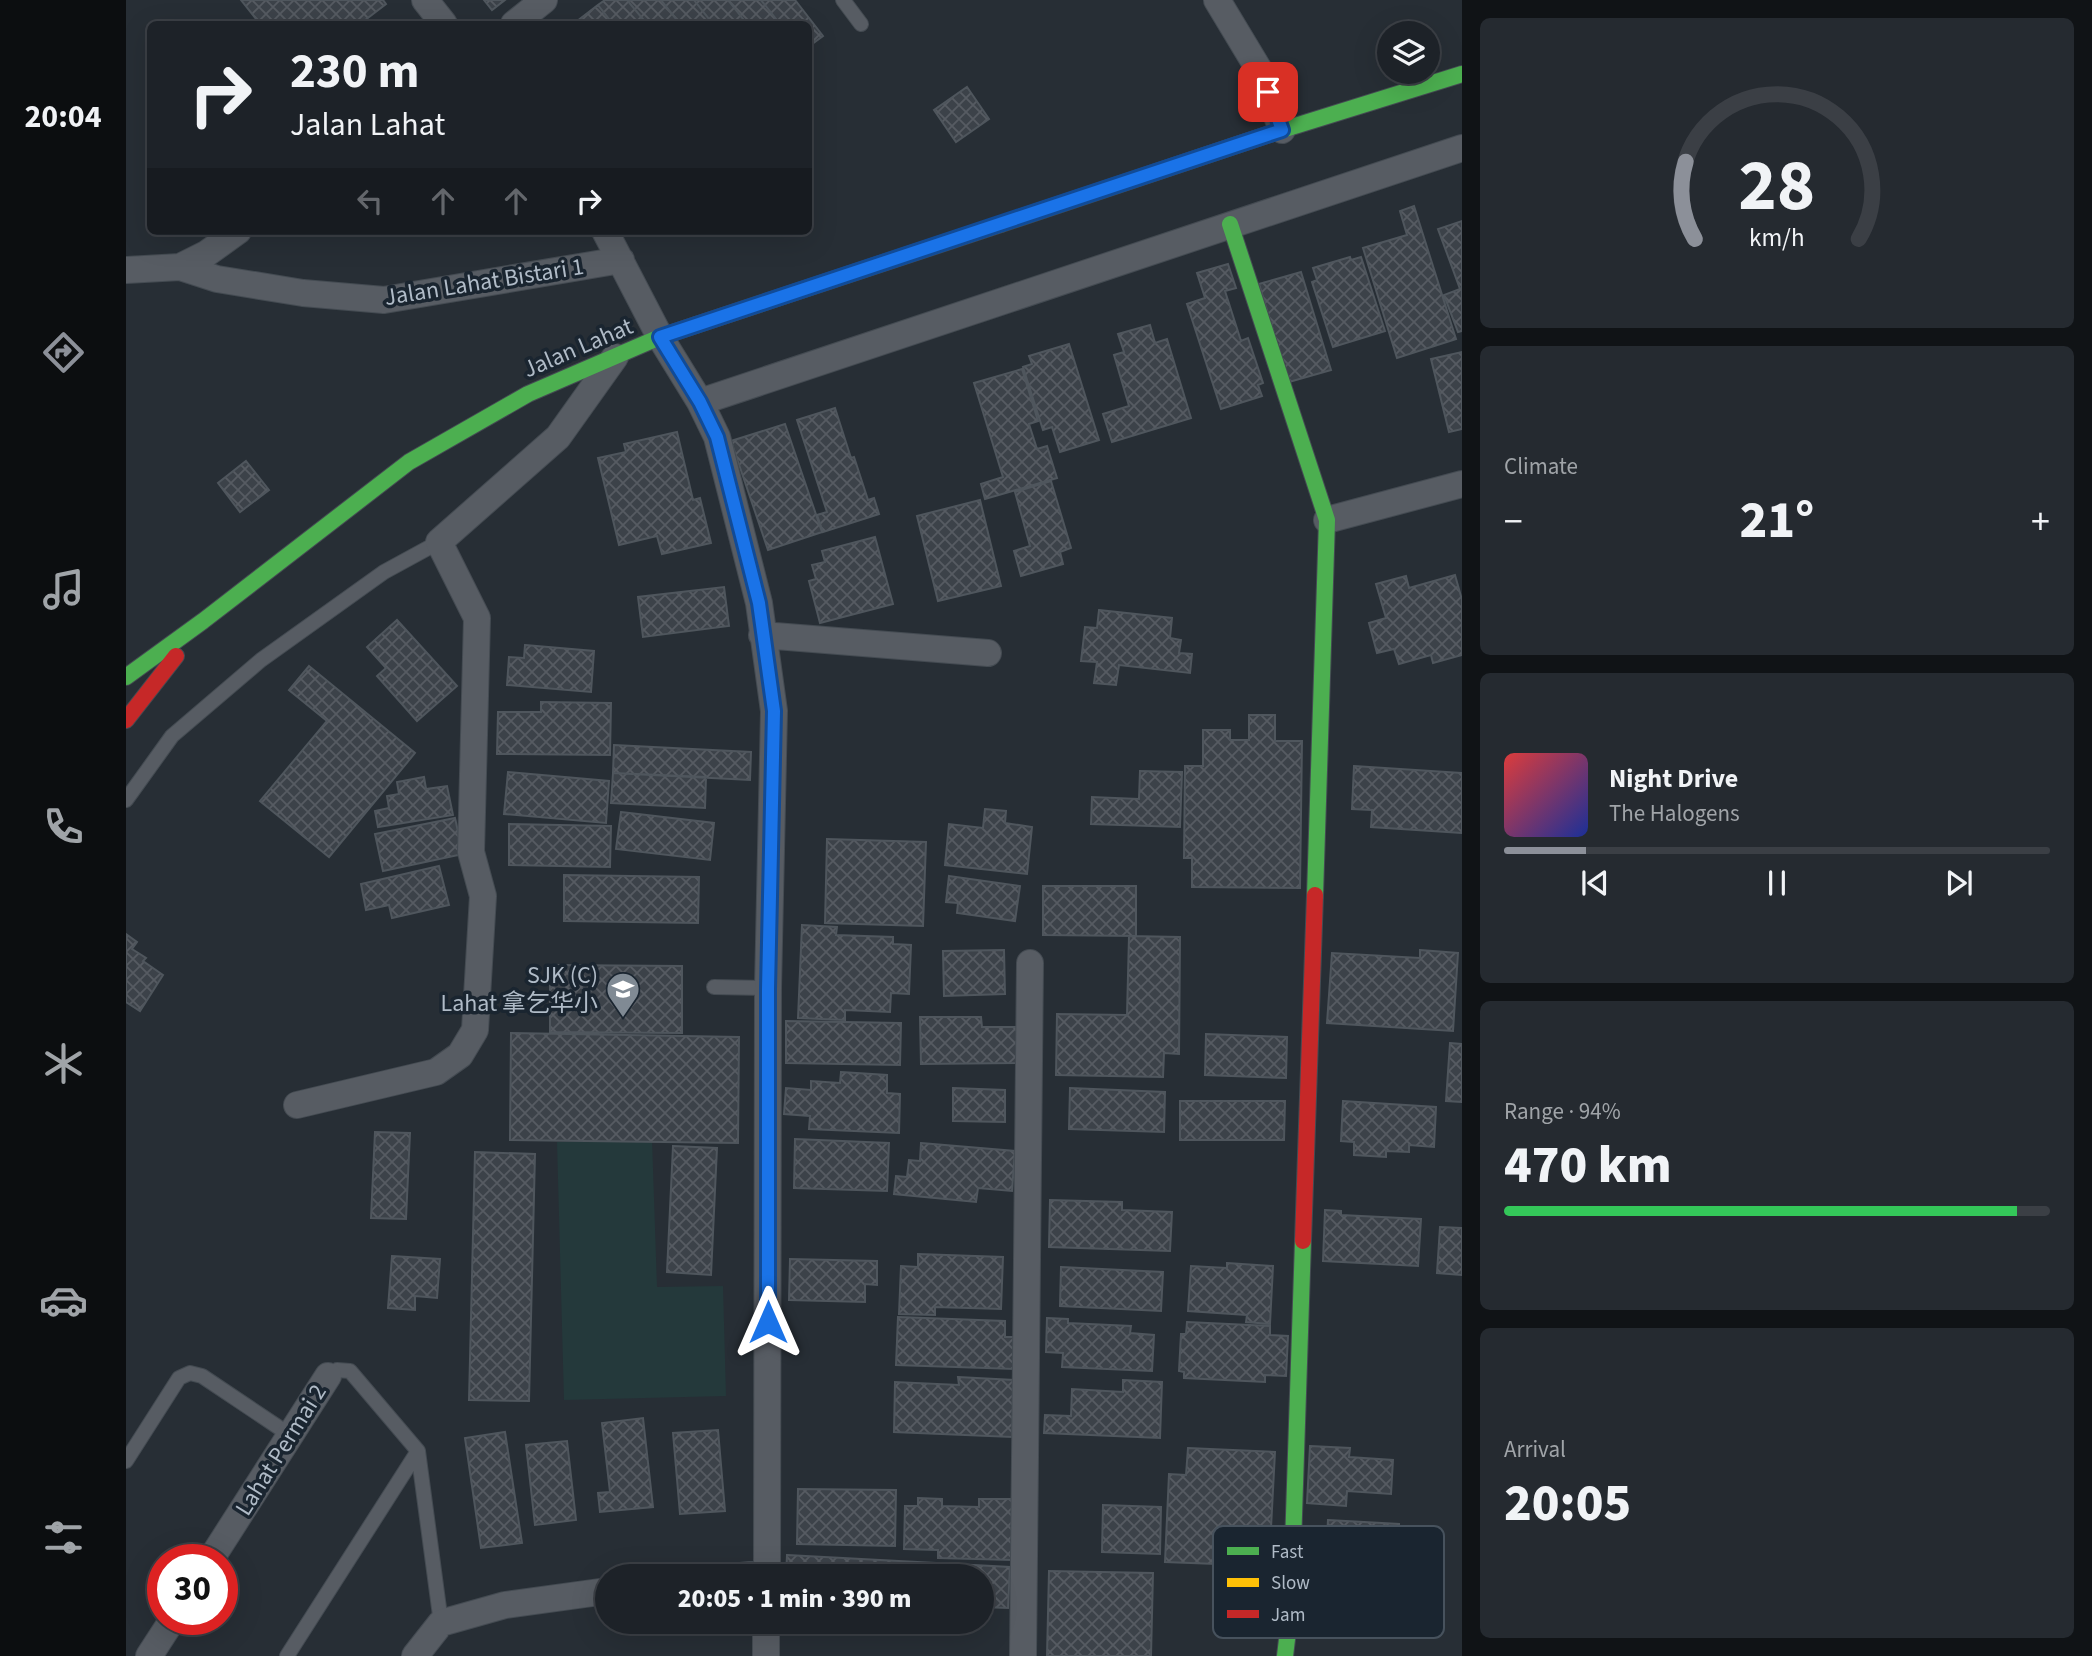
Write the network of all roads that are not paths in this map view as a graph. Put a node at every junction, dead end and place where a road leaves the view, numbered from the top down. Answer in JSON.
{"nodes":[{"id":1,"x":425,"y":0,"type":"edge"},
{"id":2,"x":544,"y":0,"type":"edge"},
{"id":3,"x":843,"y":0,"type":"edge"},
{"id":4,"x":1217,"y":0,"type":"edge"},
{"id":5,"x":442,"y":21,"type":"edge"},
{"id":6,"x":518,"y":21,"type":"edge"},
{"id":7,"x":861,"y":24,"type":"dead end"},
{"id":8,"x":1462,"y":74,"type":"edge"},
{"id":9,"x":1282,"y":130,"type":"junction"},
{"id":10,"x":1462,"y":148,"type":"edge"},
{"id":11,"x":1230,"y":224,"type":"junction"},
{"id":12,"x":232,"y":235,"type":"edge"},
{"id":13,"x":607,"y":235,"type":"edge"},
{"id":14,"x":621,"y":260,"type":"junction"},
{"id":15,"x":180,"y":267,"type":"junction"},
{"id":16,"x":126,"y":270,"type":"edge"},
{"id":17,"x":660,"y":337,"type":"junction"},
{"id":18,"x":616,"y":356,"type":"junction"},
{"id":19,"x":700,"y":402,"type":"junction"},
{"id":20,"x":1462,"y":484,"type":"edge"},
{"id":21,"x":1327,"y":520,"type":"junction"},
{"id":22,"x":439,"y":542,"type":"junction"},
{"id":23,"x":203,"y":621,"type":"junction"},
{"id":24,"x":762,"y":635,"type":"junction"},
{"id":25,"x":988,"y":653,"type":"dead end"},
{"id":26,"x":126,"y":677,"type":"edge"},
{"id":27,"x":126,"y":720,"type":"edge"},
{"id":28,"x":126,"y":800,"type":"edge"},
{"id":29,"x":1030,"y":963,"type":"dead end"},
{"id":30,"x":714,"y":987,"type":"dead end"},
{"id":31,"x":768,"y":989,"type":"junction"},
{"id":32,"x":298,"y":1105,"type":"dead end"},
{"id":33,"x":328,"y":1376,"type":"joint"},
{"id":34,"x":290,"y":1436,"type":"junction"},
{"id":35,"x":418,"y":1451,"type":"junction"},
{"id":36,"x":126,"y":1461,"type":"edge"},
{"id":37,"x":1294,"y":1526,"type":"edge"},
{"id":38,"x":221,"y":1544,"type":"edge"},
{"id":39,"x":767,"y":1564,"type":"edge"},
{"id":40,"x":595,"y":1593,"type":"edge"},
{"id":41,"x":441,"y":1623,"type":"junction"},
{"id":42,"x":766,"y":1634,"type":"edge"},
{"id":43,"x":163,"y":1635,"type":"edge"},
{"id":44,"x":1287,"y":1638,"type":"edge"},
{"id":45,"x":149,"y":1656,"type":"edge"},
{"id":46,"x":287,"y":1656,"type":"edge"},
{"id":47,"x":415,"y":1656,"type":"edge"},
{"id":48,"x":766,"y":1656,"type":"edge"},
{"id":49,"x":1023,"y":1656,"type":"edge"},
{"id":50,"x":1285,"y":1656,"type":"edge"}],
"edges":[{"from":1,"to":5,"type":"street"},
{"from":2,"to":6,"type":"street"},
{"from":3,"to":7,"type":"lane"},
{"from":4,"to":9,"type":"street"},
{"from":8,"to":9,"type":"main road","name":"Jalan Lahat"},
{"from":9,"to":17,"type":"main road","name":"Jalan Lahat"},
{"from":10,"to":11,"type":"street"},
{"from":11,"to":19,"type":"street"},
{"from":11,"to":21,"type":"main road"},
{"from":12,"to":15,"type":"street","name":"Jalan Lahat Bistari 1"},
{"from":13,"to":14,"type":"street"},
{"from":14,"to":15,"type":"street","name":"Jalan Lahat Bistari 1"},
{"from":14,"to":17,"type":"street"},
{"from":15,"to":16,"type":"street","name":"Jalan Lahat Bistari 1"},
{"from":17,"to":18,"type":"main road","name":"Jalan Lahat"},
{"from":17,"to":19,"type":"street"},
{"from":18,"to":22,"type":"street"},
{"from":18,"to":23,"type":"main road","name":"Jalan Lahat"},
{"from":19,"to":24,"type":"street"},
{"from":20,"to":21,"type":"street"},
{"from":21,"to":37,"type":"main road"},
{"from":22,"to":28,"type":"lane"},
{"from":22,"to":32,"type":"street"},
{"from":23,"to":26,"type":"main road","name":"Jalan Lahat"},
{"from":23,"to":27,"type":"main road","name":"Jalan Lahat"},
{"from":24,"to":25,"type":"street"},
{"from":24,"to":31,"type":"street"},
{"from":29,"to":49,"type":"street"},
{"from":30,"to":31,"type":"lane"},
{"from":31,"to":39,"type":"street"},
{"from":33,"to":34,"type":"street","name":"Lahat Permai 2"},
{"from":33,"to":35,"type":"lane"},
{"from":34,"to":36,"type":"lane"},
{"from":34,"to":38,"type":"street","name":"Lahat Permai 2"},
{"from":35,"to":41,"type":"lane"},
{"from":35,"to":46,"type":"lane"},
{"from":40,"to":41,"type":"street"},
{"from":41,"to":47,"type":"street"},
{"from":42,"to":48,"type":"street"},
{"from":43,"to":45,"type":"street"},
{"from":44,"to":50,"type":"main road"}]}
